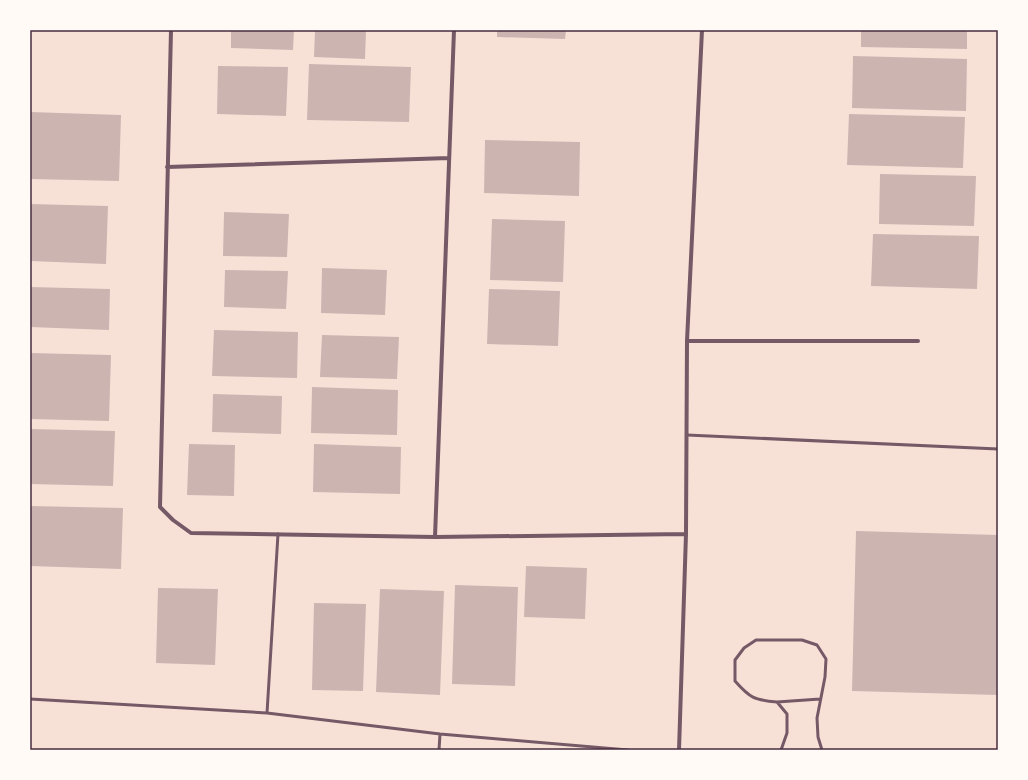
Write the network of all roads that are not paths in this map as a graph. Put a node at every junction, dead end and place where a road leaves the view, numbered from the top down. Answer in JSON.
{"nodes":[{"id":1,"x":171,"y":30,"type":"edge"},
{"id":2,"x":454,"y":30,"type":"edge"},
{"id":3,"x":702,"y":30,"type":"edge"},
{"id":4,"x":449,"y":158,"type":"junction"},
{"id":5,"x":167,"y":167,"type":"junction"},
{"id":6,"x":688,"y":341,"type":"junction"},
{"id":7,"x":918,"y":341,"type":"dead end"},
{"id":8,"x":687,"y":435,"type":"junction"},
{"id":9,"x":998,"y":450,"type":"edge"},
{"id":10,"x":278,"y":534,"type":"junction"},
{"id":11,"x":686,"y":534,"type":"junction"},
{"id":12,"x":435,"y":537,"type":"junction"},
{"id":13,"x":30,"y":699,"type":"edge"},
{"id":14,"x":820,"y":699,"type":"junction"},
{"id":15,"x":777,"y":702,"type":"junction"},
{"id":16,"x":267,"y":713,"type":"junction"},
{"id":17,"x":440,"y":734,"type":"junction"},
{"id":18,"x":439,"y":750,"type":"edge"},
{"id":19,"x":628,"y":750,"type":"edge"},
{"id":20,"x":679,"y":750,"type":"edge"},
{"id":21,"x":781,"y":750,"type":"edge"},
{"id":22,"x":822,"y":750,"type":"edge"}],
"edges":[{"from":1,"to":5,"type":"street"},
{"from":2,"to":4,"type":"street"},
{"from":3,"to":6,"type":"street"},
{"from":4,"to":5,"type":"street"},
{"from":4,"to":12,"type":"street"},
{"from":5,"to":10,"type":"street"},
{"from":6,"to":7,"type":"street"},
{"from":6,"to":8,"type":"street"},
{"from":8,"to":9,"type":"lane"},
{"from":8,"to":11,"type":"street"},
{"from":10,"to":12,"type":"street"},
{"from":10,"to":16,"type":"lane"},
{"from":11,"to":12,"type":"street"},
{"from":11,"to":20,"type":"street"},
{"from":13,"to":16,"type":"lane"},
{"from":14,"to":15,"type":"lane"},
{"from":14,"to":15,"type":"lane"},
{"from":14,"to":22,"type":"lane"},
{"from":15,"to":21,"type":"lane"},
{"from":16,"to":17,"type":"lane"},
{"from":17,"to":18,"type":"lane"},
{"from":17,"to":19,"type":"lane"}]}
